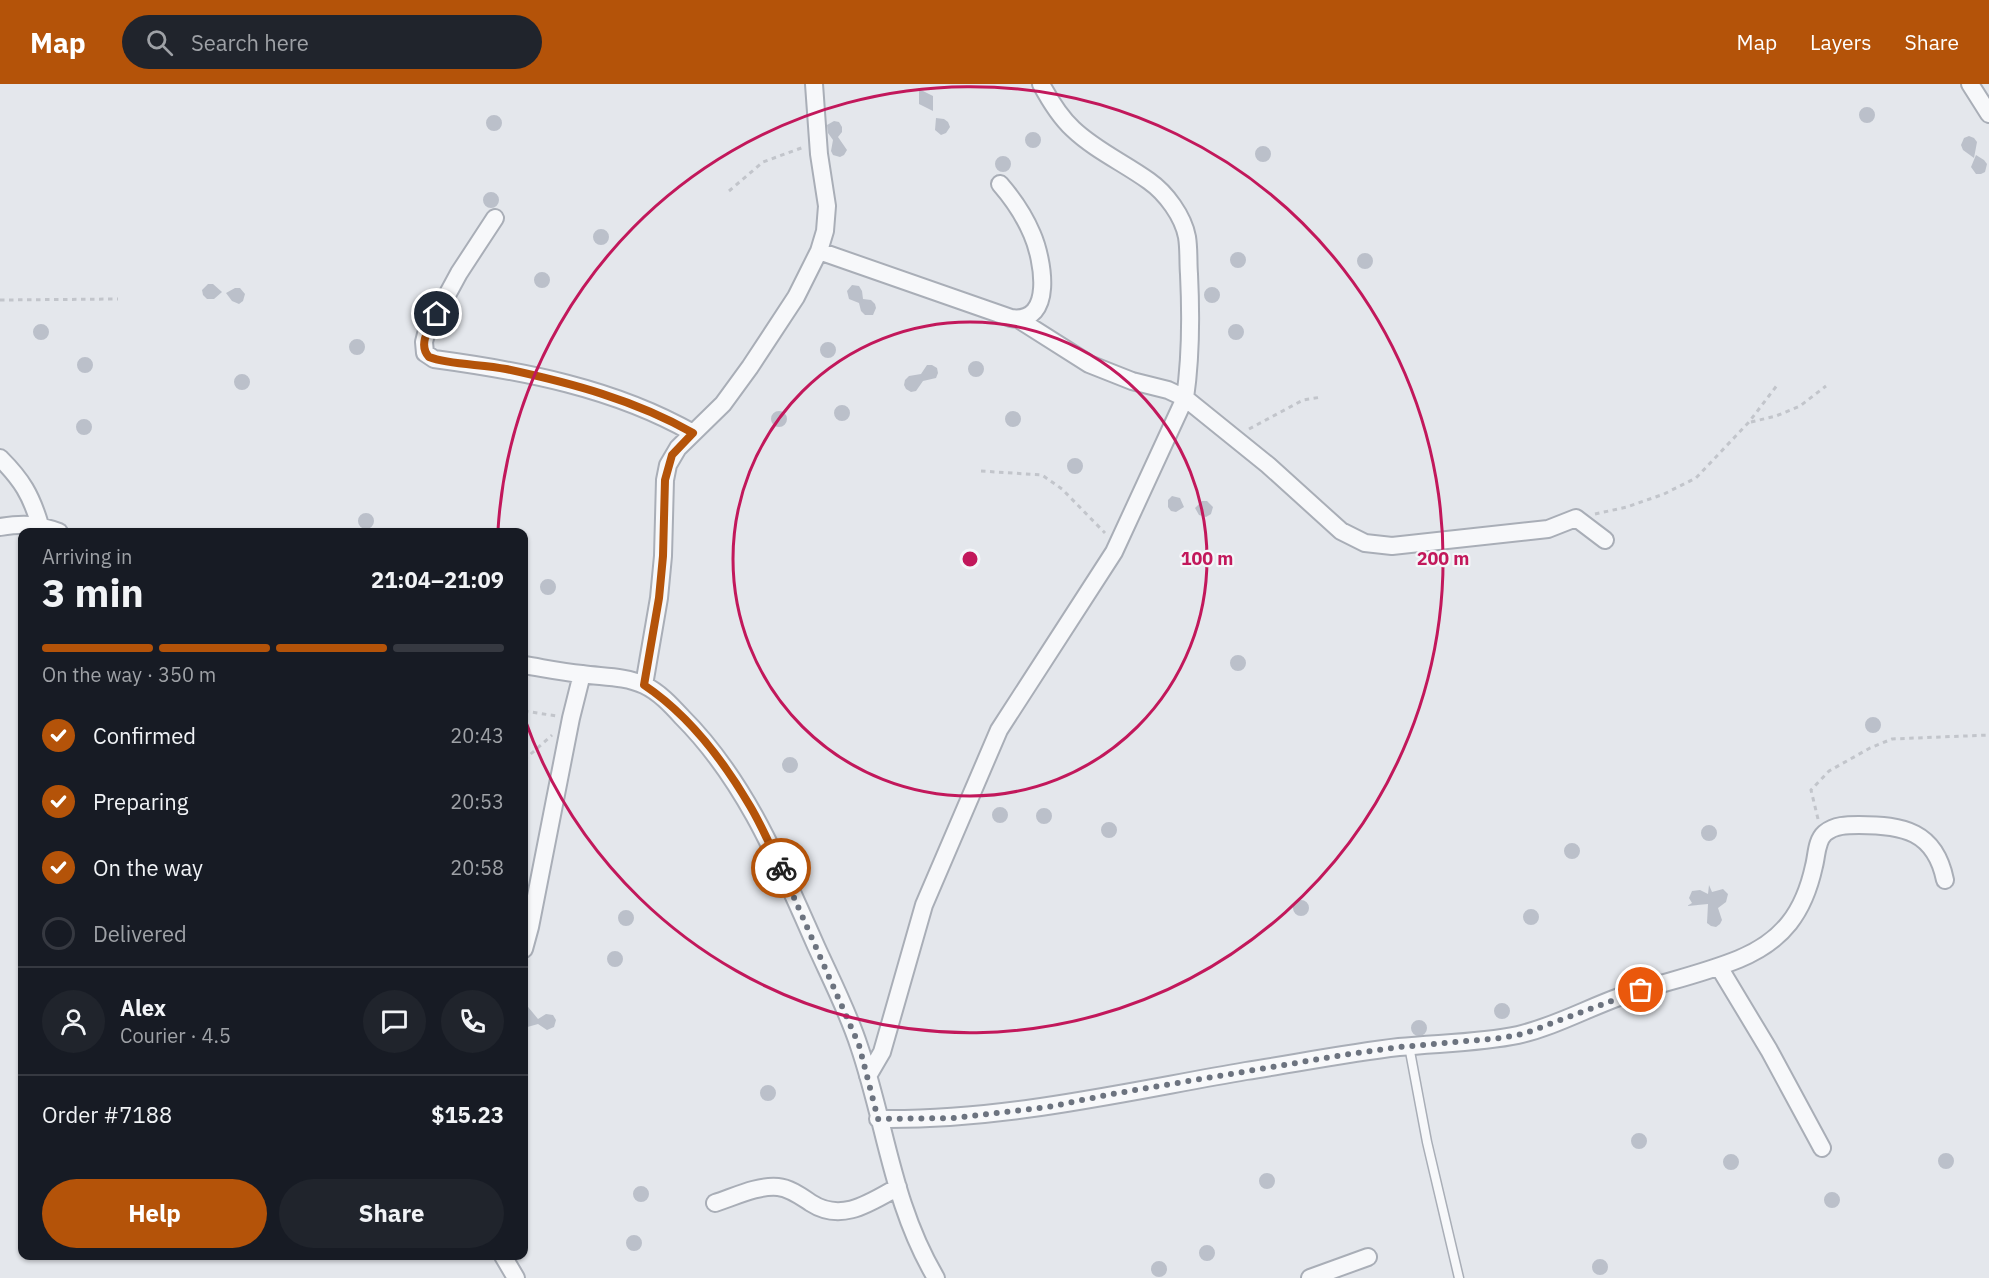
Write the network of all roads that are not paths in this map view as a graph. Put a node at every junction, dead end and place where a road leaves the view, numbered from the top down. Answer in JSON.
{"nodes":[{"id":1,"x":814,"y":84,"type":"edge"},
{"id":2,"x":1041,"y":84,"type":"edge"},
{"id":3,"x":1970,"y":84,"type":"edge"},
{"id":4,"x":1989,"y":114,"type":"edge"},
{"id":5,"x":1000,"y":184,"type":"dead end"},
{"id":6,"x":495,"y":218,"type":"dead end"},
{"id":7,"x":819,"y":250,"type":"junction"},
{"id":8,"x":1018,"y":319,"type":"junction"},
{"id":9,"x":1185,"y":398,"type":"junction"},
{"id":10,"x":693,"y":433,"type":"junction"},
{"id":11,"x":0,"y":458,"type":"edge"},
{"id":12,"x":40,"y":525,"type":"junction"},
{"id":13,"x":0,"y":527,"type":"edge"},
{"id":14,"x":48,"y":528,"type":"edge"},
{"id":15,"x":1605,"y":540,"type":"dead end"},
{"id":16,"x":528,"y":666,"type":"edge"},
{"id":17,"x":582,"y":674,"type":"junction"},
{"id":18,"x":644,"y":685,"type":"junction"},
{"id":19,"x":1945,"y":879,"type":"dead end"},
{"id":20,"x":528,"y":934,"type":"edge"},
{"id":21,"x":1719,"y":967,"type":"junction"},
{"id":22,"x":1409,"y":1046,"type":"junction"},
{"id":23,"x":868,"y":1076,"type":"junction"},
{"id":24,"x":878,"y":1119,"type":"junction"},
{"id":25,"x":1822,"y":1148,"type":"dead end"},
{"id":26,"x":897,"y":1187,"type":"junction"},
{"id":27,"x":715,"y":1203,"type":"dead end"},
{"id":28,"x":1368,"y":1257,"type":"dead end"},
{"id":29,"x":505,"y":1260,"type":"edge"},
{"id":30,"x":516,"y":1278,"type":"edge"},
{"id":31,"x":936,"y":1278,"type":"edge"},
{"id":32,"x":1310,"y":1278,"type":"edge"},
{"id":33,"x":1459,"y":1278,"type":"edge"}],
"edges":[{"from":1,"to":7,"type":"street"},
{"from":2,"to":9,"type":"street"},
{"from":3,"to":4,"type":"street"},
{"from":5,"to":8,"type":"street"},
{"from":6,"to":10,"type":"street"},
{"from":7,"to":8,"type":"street"},
{"from":7,"to":10,"type":"street"},
{"from":8,"to":9,"type":"street"},
{"from":9,"to":15,"type":"street"},
{"from":9,"to":23,"type":"street"},
{"from":10,"to":18,"type":"street"},
{"from":11,"to":12,"type":"street"},
{"from":12,"to":13,"type":"street"},
{"from":12,"to":14,"type":"street"},
{"from":16,"to":17,"type":"street"},
{"from":17,"to":18,"type":"street"},
{"from":17,"to":20,"type":"street"},
{"from":18,"to":23,"type":"street"},
{"from":19,"to":21,"type":"street"},
{"from":21,"to":22,"type":"street"},
{"from":21,"to":25,"type":"street"},
{"from":22,"to":24,"type":"street"},
{"from":22,"to":33,"type":"lane"},
{"from":23,"to":24,"type":"street"},
{"from":24,"to":26,"type":"street"},
{"from":26,"to":27,"type":"street"},
{"from":26,"to":31,"type":"street"},
{"from":28,"to":32,"type":"street"},
{"from":29,"to":30,"type":"street"}]}
